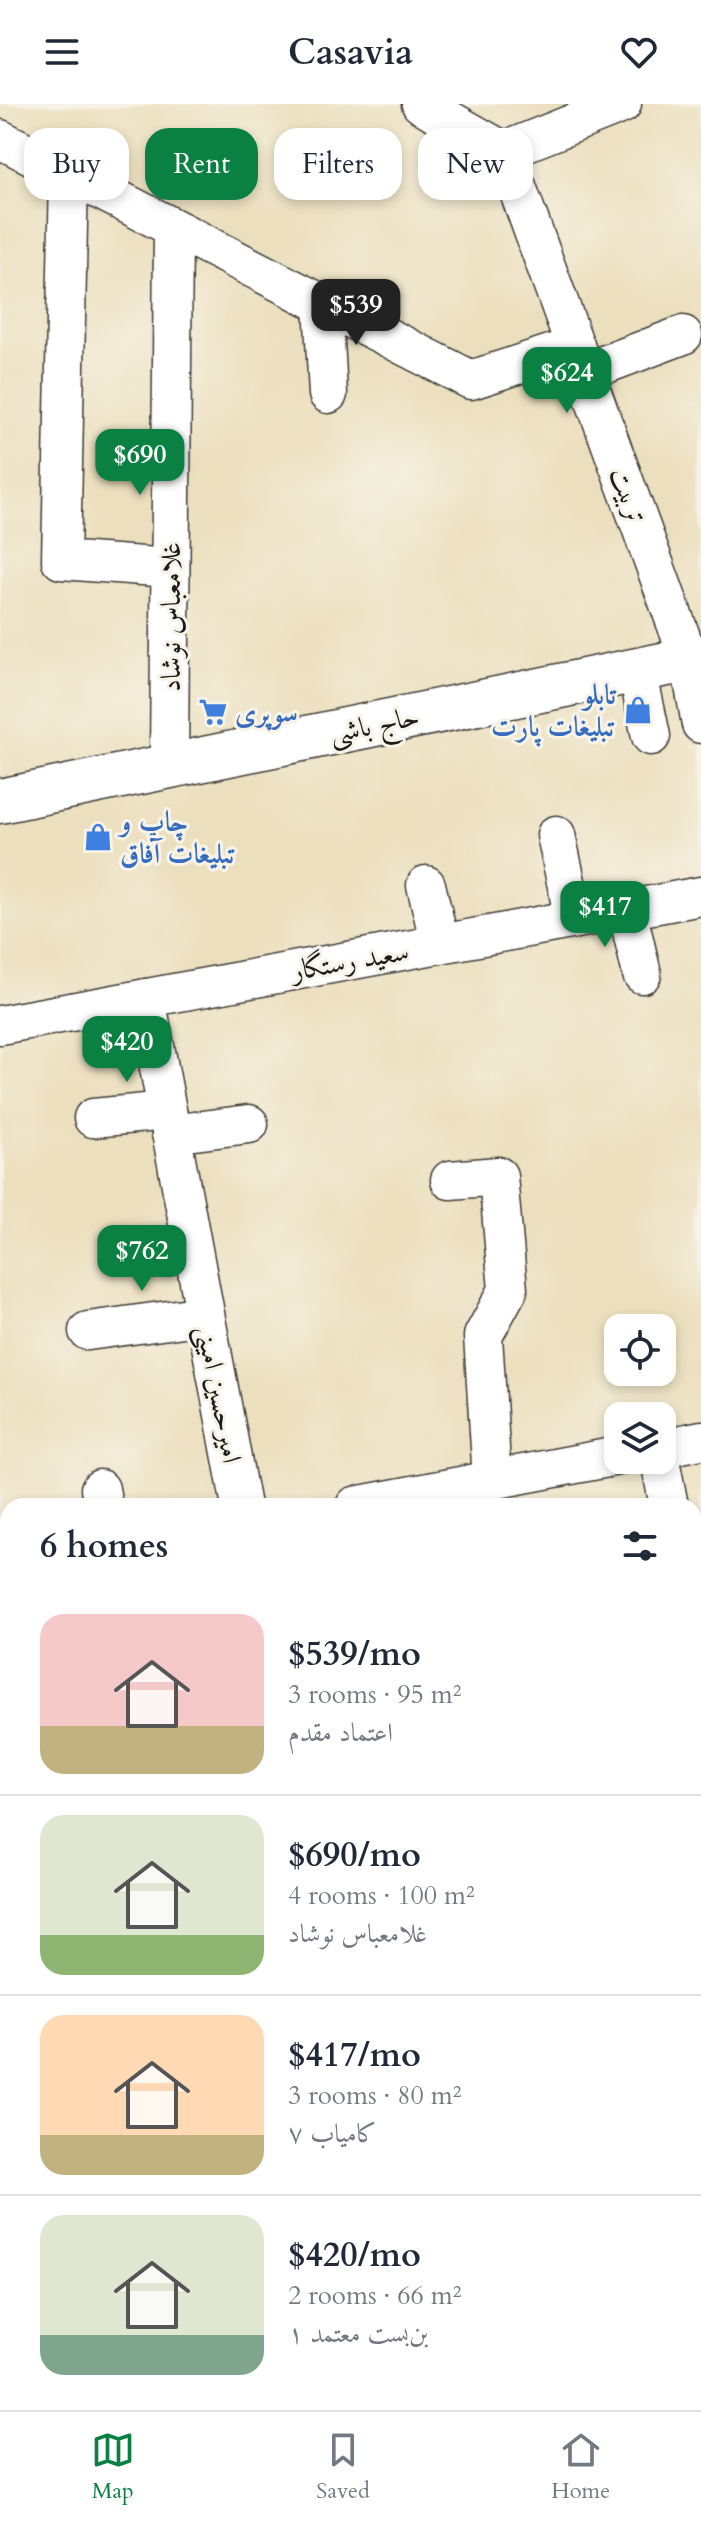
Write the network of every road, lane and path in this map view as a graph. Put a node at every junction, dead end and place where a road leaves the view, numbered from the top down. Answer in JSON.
{"nodes":[{"id":1,"x":421,"y":104,"type":"edge"},
{"id":2,"x":622,"y":104,"type":"edge"},
{"id":3,"x":463,"y":128,"type":"edge"},
{"id":4,"x":0,"y":139,"type":"edge"},
{"id":5,"x":533,"y":139,"type":"edge"},
{"id":6,"x":24,"y":152,"type":"edge"},
{"id":7,"x":68,"y":200,"type":"edge"},
{"id":8,"x":118,"y":200,"type":"edge"},
{"id":9,"x":522,"y":200,"type":"edge"},
{"id":10,"x":173,"y":228,"type":"junction"},
{"id":11,"x":323,"y":304,"type":"junction"},
{"id":12,"x":683,"y":335,"type":"dead end"},
{"id":13,"x":580,"y":359,"type":"junction"},
{"id":14,"x":328,"y":394,"type":"dead end"},
{"id":15,"x":170,"y":568,"type":"junction"},
{"id":16,"x":695,"y":658,"type":"edge"},
{"id":17,"x":637,"y":670,"type":"junction"},
{"id":18,"x":701,"y":724,"type":"edge"},
{"id":19,"x":651,"y":736,"type":"dead end"},
{"id":20,"x":169,"y":766,"type":"junction"},
{"id":21,"x":0,"y":801,"type":"edge"},
{"id":22,"x":556,"y":835,"type":"dead end"},
{"id":23,"x":426,"y":885,"type":"dead end"},
{"id":24,"x":699,"y":907,"type":"edge"},
{"id":25,"x":627,"y":910,"type":"junction"},
{"id":26,"x":574,"y":919,"type":"junction"},
{"id":27,"x":440,"y":944,"type":"junction"},
{"id":28,"x":642,"y":974,"type":"dead end"},
{"id":29,"x":146,"y":998,"type":"junction"},
{"id":30,"x":0,"y":1025,"type":"edge"},
{"id":31,"x":93,"y":1118,"type":"dead end"},
{"id":32,"x":169,"y":1123,"type":"junction"},
{"id":33,"x":249,"y":1124,"type":"dead end"},
{"id":34,"x":450,"y":1180,"type":"dead end"},
{"id":35,"x":205,"y":1315,"type":"junction"},
{"id":36,"x":88,"y":1331,"type":"dead end"},
{"id":37,"x":701,"y":1440,"type":"edge"},
{"id":38,"x":676,"y":1445,"type":"edge"},
{"id":39,"x":604,"y":1459,"type":"edge"},
{"id":40,"x":663,"y":1474,"type":"edge"},
{"id":41,"x":492,"y":1480,"type":"junction"},
{"id":42,"x":239,"y":1498,"type":"edge"},
{"id":43,"x":397,"y":1498,"type":"edge"},
{"id":44,"x":667,"y":1498,"type":"edge"}],
"edges":[{"from":1,"to":3,"type":"street"},
{"from":2,"to":5,"type":"street"},
{"from":4,"to":6,"type":"street"},
{"from":7,"to":15,"type":"street"},
{"from":8,"to":10,"type":"street"},
{"from":9,"to":13,"type":"street","name":"تربیت"},
{"from":10,"to":11,"type":"street"},
{"from":10,"to":15,"type":"street","name":"غلامعباس نوشاد"},
{"from":11,"to":13,"type":"street"},
{"from":11,"to":14,"type":"street"},
{"from":12,"to":13,"type":"street"},
{"from":13,"to":16,"type":"street","name":"تربیت"},
{"from":15,"to":20,"type":"street","name":"غلامعباس نوشاد"},
{"from":16,"to":17,"type":"street","name":"حاج باشی"},
{"from":16,"to":18,"type":"street","name":"تربیت"},
{"from":17,"to":19,"type":"street"},
{"from":17,"to":20,"type":"street","name":"حاج باشی"},
{"from":20,"to":21,"type":"street","name":"حاج باشی"},
{"from":22,"to":26,"type":"street"},
{"from":23,"to":27,"type":"street"},
{"from":24,"to":25,"type":"street","name":"سعید رستگار"},
{"from":25,"to":26,"type":"street","name":"سعید رستگار"},
{"from":25,"to":28,"type":"street"},
{"from":26,"to":27,"type":"street","name":"سعید رستگار"},
{"from":27,"to":29,"type":"street","name":"سعید رستگار"},
{"from":29,"to":30,"type":"street","name":"سعید رستگار"},
{"from":29,"to":32,"type":"street","name":"امیرحسین امینی"},
{"from":31,"to":32,"type":"street"},
{"from":32,"to":33,"type":"street"},
{"from":32,"to":35,"type":"street","name":"امیرحسین امینی"},
{"from":34,"to":41,"type":"street"},
{"from":35,"to":36,"type":"street"},
{"from":35,"to":42,"type":"street","name":"امیرحسین امینی"},
{"from":37,"to":38,"type":"street"},
{"from":39,"to":41,"type":"street"},
{"from":40,"to":44,"type":"street"},
{"from":41,"to":43,"type":"street"}]}
